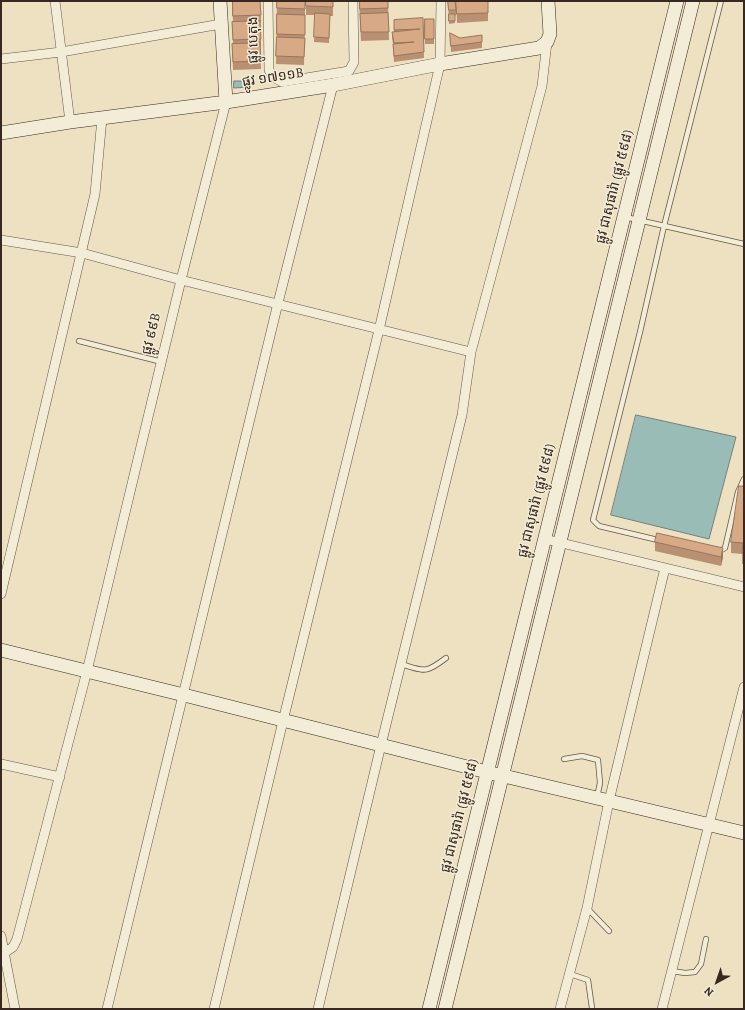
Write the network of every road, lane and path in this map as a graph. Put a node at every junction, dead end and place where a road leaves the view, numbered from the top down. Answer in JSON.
{"nodes":[{"id":1,"x":55,"y":1,"type":"edge"},
{"id":2,"x":220,"y":1,"type":"edge"},
{"id":3,"x":268,"y":1,"type":"edge"},
{"id":4,"x":353,"y":1,"type":"edge"},
{"id":5,"x":441,"y":1,"type":"edge"},
{"id":6,"x":548,"y":1,"type":"edge"},
{"id":7,"x":677,"y":1,"type":"edge"},
{"id":8,"x":693,"y":1,"type":"edge"},
{"id":9,"x":721,"y":1,"type":"edge"},
{"id":10,"x":221,"y":24,"type":"junction"},
{"id":11,"x":547,"y":42,"type":"junction"},
{"id":12,"x":61,"y":52,"type":"junction"},
{"id":13,"x":1,"y":60,"type":"edge"},
{"id":14,"x":440,"y":64,"type":"junction"},
{"id":15,"x":333,"y":85,"type":"junction"},
{"id":16,"x":226,"y":102,"type":"junction"},
{"id":17,"x":102,"y":118,"type":"junction"},
{"id":18,"x":70,"y":122,"type":"junction"},
{"id":19,"x":1,"y":135,"type":"edge"},
{"id":20,"x":624,"y":216,"type":"junction"},
{"id":21,"x":639,"y":220,"type":"junction"},
{"id":22,"x":664,"y":226,"type":"junction"},
{"id":23,"x":1,"y":240,"type":"edge"},
{"id":24,"x":744,"y":244,"type":"edge"},
{"id":25,"x":82,"y":254,"type":"junction"},
{"id":26,"x":181,"y":280,"type":"junction"},
{"id":27,"x":278,"y":303,"type":"junction"},
{"id":28,"x":379,"y":330,"type":"junction"},
{"id":29,"x":79,"y":341,"type":"dead end"},
{"id":30,"x":470,"y":352,"type":"junction"},
{"id":31,"x":162,"y":362,"type":"junction"},
{"id":32,"x":744,"y":479,"type":"edge"},
{"id":33,"x":545,"y":539,"type":"junction"},
{"id":34,"x":665,"y":541,"type":"edge"},
{"id":35,"x":560,"y":542,"type":"junction"},
{"id":36,"x":709,"y":551,"type":"edge"},
{"id":37,"x":665,"y":568,"type":"junction"},
{"id":38,"x":744,"y":587,"type":"edge"},
{"id":39,"x":1,"y":594,"type":"edge"},
{"id":40,"x":1,"y":650,"type":"edge"},
{"id":41,"x":446,"y":658,"type":"dead end"},
{"id":42,"x":401,"y":664,"type":"junction"},
{"id":43,"x":87,"y":671,"type":"junction"},
{"id":44,"x":744,"y":687,"type":"edge"},
{"id":45,"x":184,"y":695,"type":"junction"},
{"id":46,"x":283,"y":721,"type":"junction"},
{"id":47,"x":381,"y":745,"type":"junction"},
{"id":48,"x":564,"y":759,"type":"dead end"},
{"id":49,"x":1,"y":764,"type":"edge"},
{"id":50,"x":487,"y":772,"type":"junction"},
{"id":51,"x":503,"y":776,"type":"junction"},
{"id":52,"x":60,"y":777,"type":"junction"},
{"id":53,"x":603,"y":800,"type":"junction"},
{"id":54,"x":709,"y":825,"type":"junction"},
{"id":55,"x":744,"y":833,"type":"edge"},
{"id":56,"x":587,"y":908,"type":"junction"},
{"id":57,"x":609,"y":931,"type":"dead end"},
{"id":58,"x":1,"y":936,"type":"edge"},
{"id":59,"x":706,"y":939,"type":"dead end"},
{"id":60,"x":4,"y":953,"type":"junction"},
{"id":61,"x":672,"y":971,"type":"junction"},
{"id":62,"x":570,"y":974,"type":"junction"},
{"id":63,"x":592,"y":1008,"type":"edge"},
{"id":64,"x":15,"y":1009,"type":"edge"},
{"id":65,"x":107,"y":1009,"type":"edge"},
{"id":66,"x":214,"y":1009,"type":"edge"},
{"id":67,"x":318,"y":1009,"type":"edge"},
{"id":68,"x":429,"y":1009,"type":"edge"},
{"id":69,"x":445,"y":1009,"type":"edge"},
{"id":70,"x":560,"y":1009,"type":"edge"},
{"id":71,"x":662,"y":1009,"type":"edge"}],
"edges":[{"from":1,"to":12,"type":"street"},
{"from":2,"to":10,"type":"main road","name":"ផ្លូវ ៩៩B"},
{"from":3,"to":4,"type":"street","name":"ផ្លូវ បេតុង"},
{"from":5,"to":14,"type":"street"},
{"from":6,"to":11,"type":"main road"},
{"from":7,"to":20,"type":"main road","name":"ផ្លូវ ជាសុផារ៉ា (ផ្លូវ ៥៩៨)"},
{"from":8,"to":21,"type":"main road"},
{"from":9,"to":22,"type":"lane"},
{"from":10,"to":12,"type":"street"},
{"from":10,"to":16,"type":"main road","name":"ផ្លូវ ៩៩B"},
{"from":11,"to":14,"type":"main road","name":"ផ្លូវ ១៧១១B"},
{"from":11,"to":30,"type":"street"},
{"from":12,"to":13,"type":"street"},
{"from":12,"to":18,"type":"street"},
{"from":14,"to":15,"type":"main road","name":"ផ្លូវ ១៧១១B"},
{"from":14,"to":28,"type":"street"},
{"from":15,"to":16,"type":"main road","name":"ផ្លូវ ១៧១១B"},
{"from":15,"to":27,"type":"street"},
{"from":16,"to":17,"type":"main road","name":"ផ្លូវ ១៧១១B"},
{"from":16,"to":26,"type":"street","name":"ផ្លូវ ៩៩B"},
{"from":17,"to":18,"type":"main road","name":"ផ្លូវ ១៧១១B"},
{"from":17,"to":25,"type":"street"},
{"from":18,"to":19,"type":"main road","name":"ផ្លូវ ១៧១១B"},
{"from":20,"to":21,"type":"lane"},
{"from":20,"to":33,"type":"main road","name":"ផ្លូវ ជាសុផារ៉ា (ផ្លូវ ៥៩៨)"},
{"from":21,"to":22,"type":"lane"},
{"from":21,"to":35,"type":"main road"},
{"from":22,"to":24,"type":"lane"},
{"from":22,"to":34,"type":"lane"},
{"from":23,"to":25,"type":"street"},
{"from":25,"to":26,"type":"street"},
{"from":25,"to":39,"type":"street"},
{"from":26,"to":27,"type":"street"},
{"from":26,"to":31,"type":"street","name":"ផ្លូវ ៩៩B"},
{"from":27,"to":28,"type":"street"},
{"from":27,"to":45,"type":"street"},
{"from":28,"to":30,"type":"street"},
{"from":28,"to":46,"type":"street"},
{"from":29,"to":31,"type":"lane"},
{"from":30,"to":42,"type":"street"},
{"from":31,"to":43,"type":"street","name":"ផ្លូវ ៩៩B"},
{"from":32,"to":36,"type":"lane"},
{"from":33,"to":35,"type":"street"},
{"from":33,"to":50,"type":"main road","name":"ផ្លូវ ជាសុផារ៉ា (ផ្លូវ ៥៩៨)"},
{"from":35,"to":37,"type":"street"},
{"from":35,"to":51,"type":"main road"},
{"from":37,"to":38,"type":"street"},
{"from":37,"to":53,"type":"street"},
{"from":40,"to":43,"type":"main road"},
{"from":41,"to":42,"type":"lane"},
{"from":42,"to":47,"type":"street"},
{"from":43,"to":45,"type":"main road"},
{"from":43,"to":52,"type":"street","name":"ផ្លូវ ៩៩B"},
{"from":44,"to":54,"type":"street"},
{"from":45,"to":46,"type":"main road"},
{"from":45,"to":65,"type":"street"},
{"from":46,"to":47,"type":"main road"},
{"from":46,"to":66,"type":"street"},
{"from":47,"to":50,"type":"main road"},
{"from":47,"to":67,"type":"street"},
{"from":48,"to":53,"type":"lane"},
{"from":49,"to":52,"type":"street"},
{"from":50,"to":51,"type":"main road"},
{"from":50,"to":68,"type":"main road","name":"ផ្លូវ ជាសុផារ៉ា (ផ្លូវ ៥៩៨)"},
{"from":51,"to":53,"type":"main road"},
{"from":51,"to":69,"type":"main road"},
{"from":52,"to":60,"type":"street","name":"ផ្លូវ ៩៩B"},
{"from":53,"to":54,"type":"main road"},
{"from":53,"to":56,"type":"street"},
{"from":54,"to":55,"type":"main road"},
{"from":54,"to":61,"type":"street"},
{"from":56,"to":57,"type":"lane"},
{"from":56,"to":62,"type":"street"},
{"from":58,"to":60,"type":"street"},
{"from":59,"to":61,"type":"lane"},
{"from":60,"to":64,"type":"street"},
{"from":61,"to":71,"type":"street"},
{"from":62,"to":63,"type":"lane"},
{"from":62,"to":70,"type":"street"}]}
